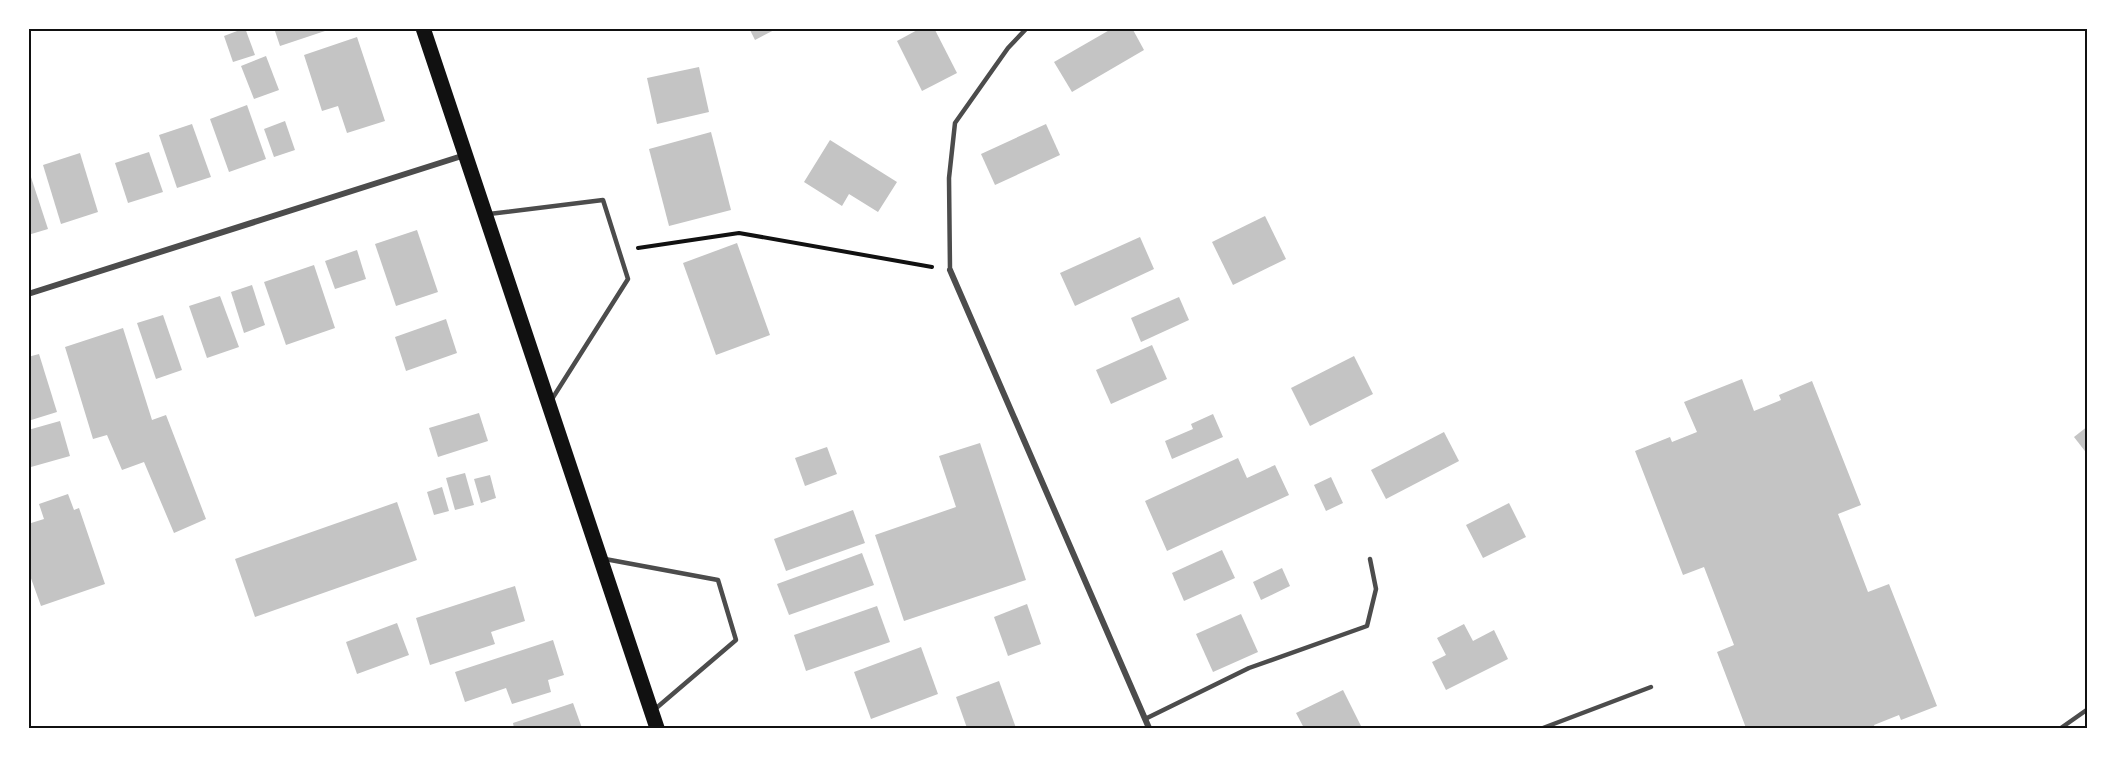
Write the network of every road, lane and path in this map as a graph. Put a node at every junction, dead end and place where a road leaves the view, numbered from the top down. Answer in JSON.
{"nodes":[{"id":1,"x":1027,"y":28,"type":"edge"},
{"id":2,"x":428,"y":30,"type":"edge"},
{"id":3,"x":465,"y":154,"type":"junction"},
{"id":4,"x":486,"y":214,"type":"junction"},
{"id":5,"x":619,"y":251,"type":"junction"},
{"id":6,"x":951,"y":270,"type":"junction"},
{"id":7,"x":28,"y":294,"type":"edge"},
{"id":8,"x":549,"y":404,"type":"junction"},
{"id":9,"x":600,"y":558,"type":"junction"},
{"id":10,"x":1370,"y":559,"type":"dead end"},
{"id":11,"x":1651,"y":687,"type":"dead end"},
{"id":12,"x":2088,"y":709,"type":"edge"},
{"id":13,"x":652,"y":712,"type":"junction"},
{"id":14,"x":1145,"y":719,"type":"junction"},
{"id":15,"x":657,"y":729,"type":"edge"},
{"id":16,"x":1149,"y":729,"type":"edge"},
{"id":17,"x":1543,"y":729,"type":"edge"},
{"id":18,"x":2061,"y":729,"type":"edge"}],
"edges":[{"from":1,"to":6,"type":"lane"},
{"from":2,"to":3,"type":"main road"},
{"from":3,"to":4,"type":"main road"},
{"from":3,"to":7,"type":"street"},
{"from":4,"to":5,"type":"lane"},
{"from":4,"to":8,"type":"main road"},
{"from":5,"to":6,"type":"path"},
{"from":5,"to":8,"type":"lane"},
{"from":6,"to":14,"type":"street"},
{"from":8,"to":9,"type":"main road"},
{"from":9,"to":13,"type":"main road"},
{"from":9,"to":13,"type":"lane"},
{"from":10,"to":14,"type":"lane"},
{"from":11,"to":17,"type":"lane"},
{"from":12,"to":18,"type":"lane"},
{"from":13,"to":15,"type":"main road"},
{"from":14,"to":16,"type":"street"}]}
